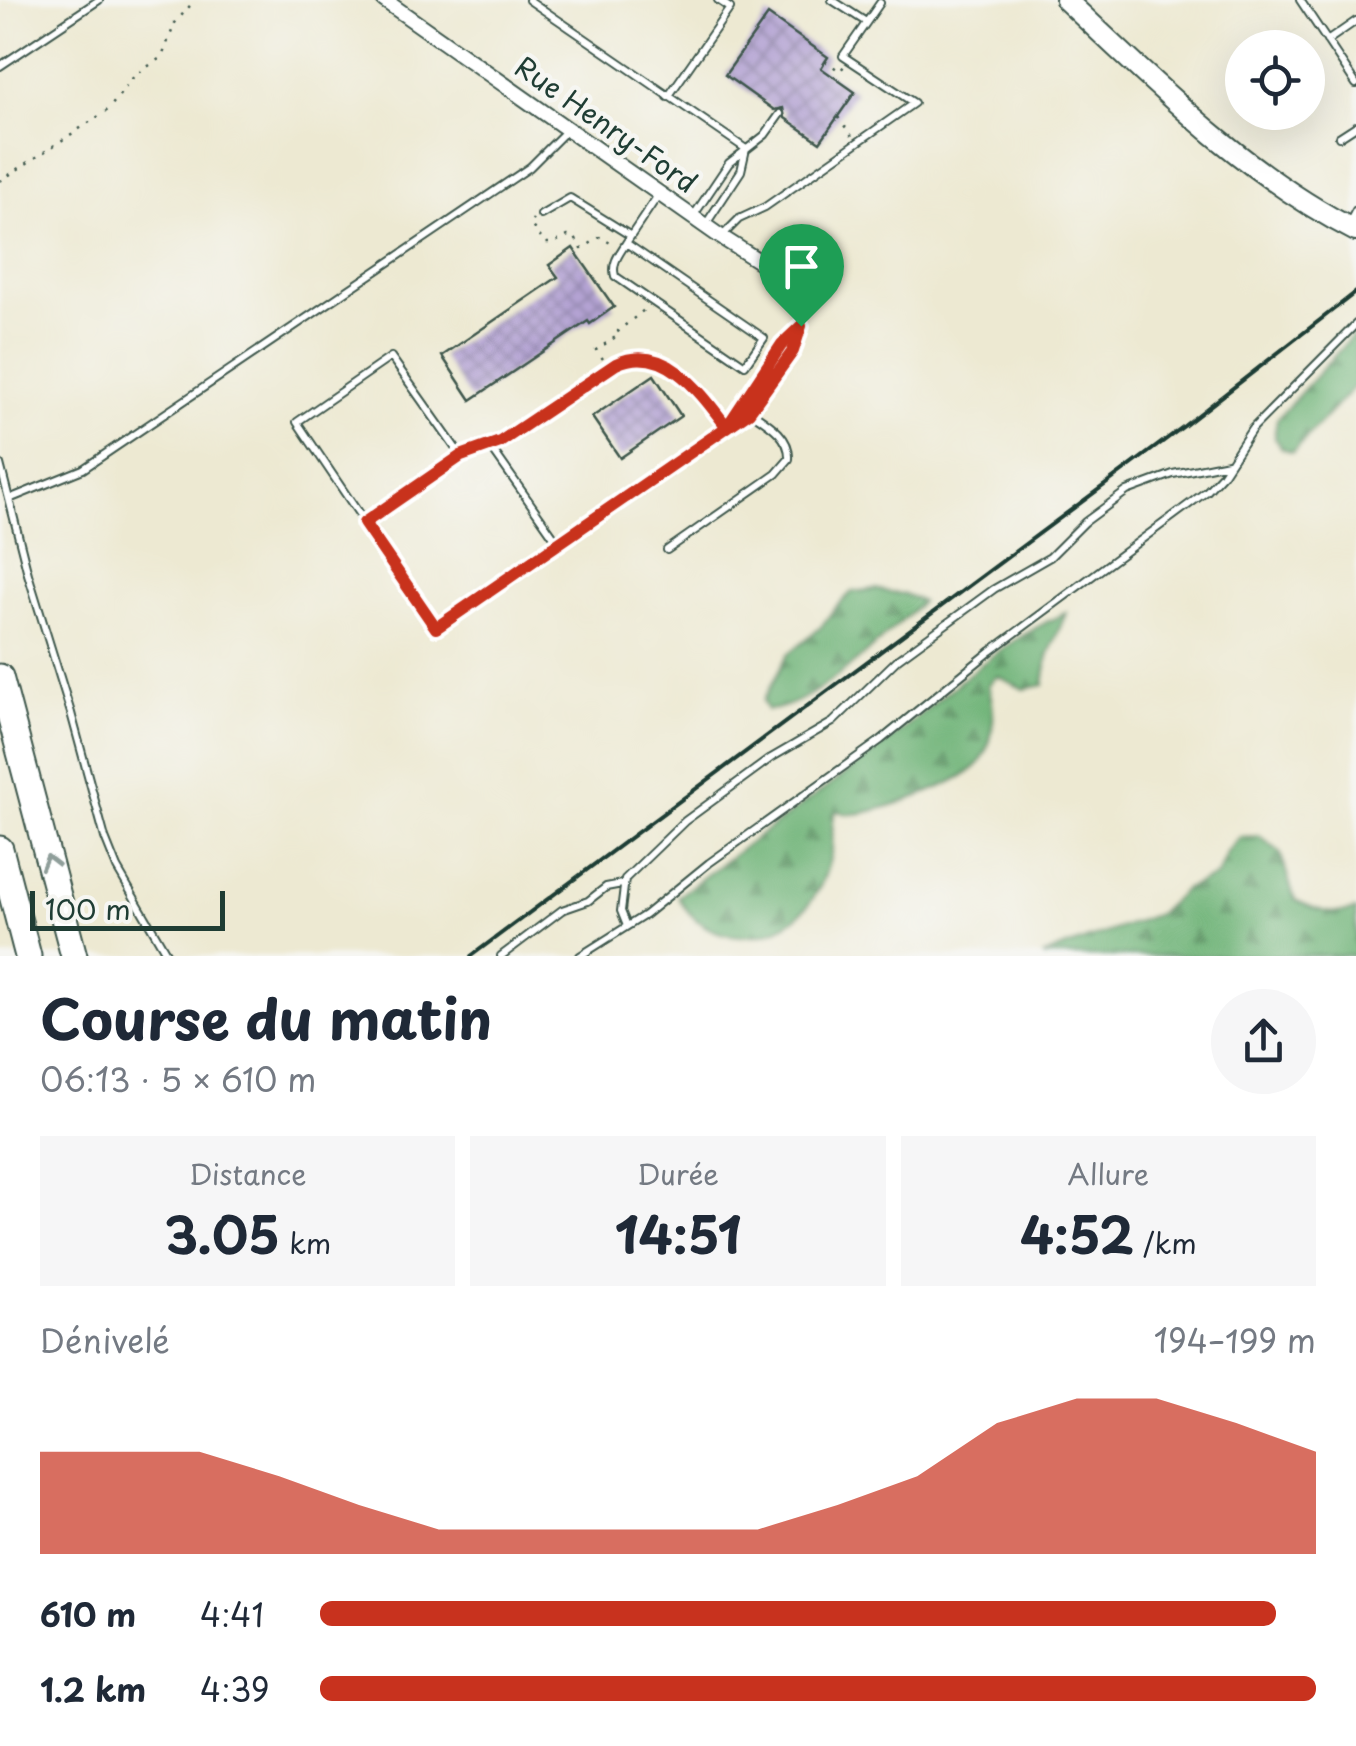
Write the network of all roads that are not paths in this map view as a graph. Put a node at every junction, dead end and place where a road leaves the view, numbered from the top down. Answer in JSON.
{"nodes":[{"id":1,"x":99,"y":0,"type":"edge"},
{"id":2,"x":384,"y":0,"type":"edge"},
{"id":3,"x":530,"y":0,"type":"edge"},
{"id":4,"x":718,"y":0,"type":"edge"},
{"id":5,"x":832,"y":0,"type":"edge"},
{"id":6,"x":1066,"y":0,"type":"edge"},
{"id":7,"x":1300,"y":0,"type":"edge"},
{"id":8,"x":880,"y":3,"type":"dead end"},
{"id":9,"x":732,"y":4,"type":"edge"},
{"id":10,"x":1356,"y":21,"type":"edge"},
{"id":11,"x":866,"y":22,"type":"junction"},
{"id":12,"x":1327,"y":41,"type":"junction"},
{"id":13,"x":0,"y":66,"type":"edge"},
{"id":14,"x":1356,"y":84,"type":"edge"},
{"id":15,"x":668,"y":96,"type":"junction"},
{"id":16,"x":780,"y":114,"type":"dead end"},
{"id":17,"x":1356,"y":126,"type":"edge"},
{"id":18,"x":567,"y":129,"type":"junction"},
{"id":19,"x":1339,"y":138,"type":"dead end"},
{"id":20,"x":746,"y":149,"type":"junction"},
{"id":21,"x":660,"y":193,"type":"junction"},
{"id":22,"x":538,"y":216,"type":"road end"},
{"id":23,"x":699,"y":221,"type":"junction"},
{"id":24,"x":1353,"y":222,"type":"edge"},
{"id":25,"x":721,"y":236,"type":"junction"},
{"id":26,"x":629,"y":240,"type":"junction"},
{"id":27,"x":806,"y":278,"type":"joint"},
{"id":28,"x":1356,"y":324,"type":"edge"},
{"id":29,"x":801,"y":326,"type":"junction"},
{"id":30,"x":740,"y":404,"type":"junction"},
{"id":31,"x":749,"y":412,"type":"junction"},
{"id":32,"x":727,"y":427,"type":"junction"},
{"id":33,"x":490,"y":446,"type":"junction"},
{"id":34,"x":461,"y":456,"type":"junction"},
{"id":35,"x":1229,"y":463,"type":"junction"},
{"id":36,"x":0,"y":464,"type":"edge"},
{"id":37,"x":9,"y":499,"type":"junction"},
{"id":38,"x":364,"y":523,"type":"junction"},
{"id":39,"x":559,"y":544,"type":"junction"},
{"id":40,"x":667,"y":550,"type":"dead end"},
{"id":41,"x":0,"y":677,"type":"edge"},
{"id":42,"x":0,"y":848,"type":"edge"},
{"id":43,"x":622,"y":884,"type":"junction"},
{"id":44,"x":627,"y":926,"type":"junction"},
{"id":45,"x":28,"y":956,"type":"edge"},
{"id":46,"x":74,"y":956,"type":"edge"},
{"id":47,"x":168,"y":956,"type":"edge"},
{"id":48,"x":501,"y":956,"type":"edge"},
{"id":49,"x":580,"y":956,"type":"edge"}],
"edges":[{"from":1,"to":13,"type":"lane"},
{"from":2,"to":18,"type":"street","name":"Rue Henry-Ford"},
{"from":3,"to":15,"type":"lane"},
{"from":4,"to":9,"type":"lane"},
{"from":5,"to":11,"type":"lane"},
{"from":6,"to":24,"type":"main road"},
{"from":7,"to":12,"type":"lane"},
{"from":8,"to":11,"type":"lane"},
{"from":9,"to":15,"type":"lane"},
{"from":10,"to":12,"type":"lane"},
{"from":11,"to":25,"type":"lane"},
{"from":12,"to":14,"type":"lane"},
{"from":15,"to":20,"type":"lane"},
{"from":16,"to":20,"type":"lane"},
{"from":17,"to":19,"type":"lane"},
{"from":18,"to":21,"type":"street","name":"Rue Henry-Ford"},
{"from":18,"to":37,"type":"lane"},
{"from":20,"to":23,"type":"lane"},
{"from":20,"to":23,"type":"lane"},
{"from":21,"to":23,"type":"street","name":"Rue Henry-Ford"},
{"from":21,"to":26,"type":"lane"},
{"from":22,"to":26,"type":"lane"},
{"from":23,"to":25,"type":"street","name":"Rue Henry-Ford"},
{"from":25,"to":27,"type":"street","name":"Rue Henry-Ford"},
{"from":26,"to":26,"type":"lane"},
{"from":27,"to":29,"type":"lane"},
{"from":28,"to":35,"type":"lane"},
{"from":29,"to":30,"type":"lane"},
{"from":29,"to":31,"type":"lane"},
{"from":30,"to":31,"type":"lane"},
{"from":30,"to":32,"type":"lane"},
{"from":31,"to":32,"type":"lane"},
{"from":31,"to":40,"type":"lane"},
{"from":32,"to":33,"type":"lane"},
{"from":32,"to":39,"type":"lane"},
{"from":33,"to":34,"type":"lane"},
{"from":33,"to":39,"type":"lane"},
{"from":34,"to":38,"type":"lane"},
{"from":34,"to":38,"type":"lane"},
{"from":35,"to":43,"type":"lane"},
{"from":35,"to":44,"type":"lane"},
{"from":36,"to":37,"type":"lane"},
{"from":37,"to":47,"type":"lane"},
{"from":38,"to":39,"type":"lane"},
{"from":46,"to":41,"type":"highway","one_way":true},
{"from":42,"to":45,"type":"highway"},
{"from":43,"to":44,"type":"lane"},
{"from":43,"to":48,"type":"lane"},
{"from":44,"to":49,"type":"lane"}]}
